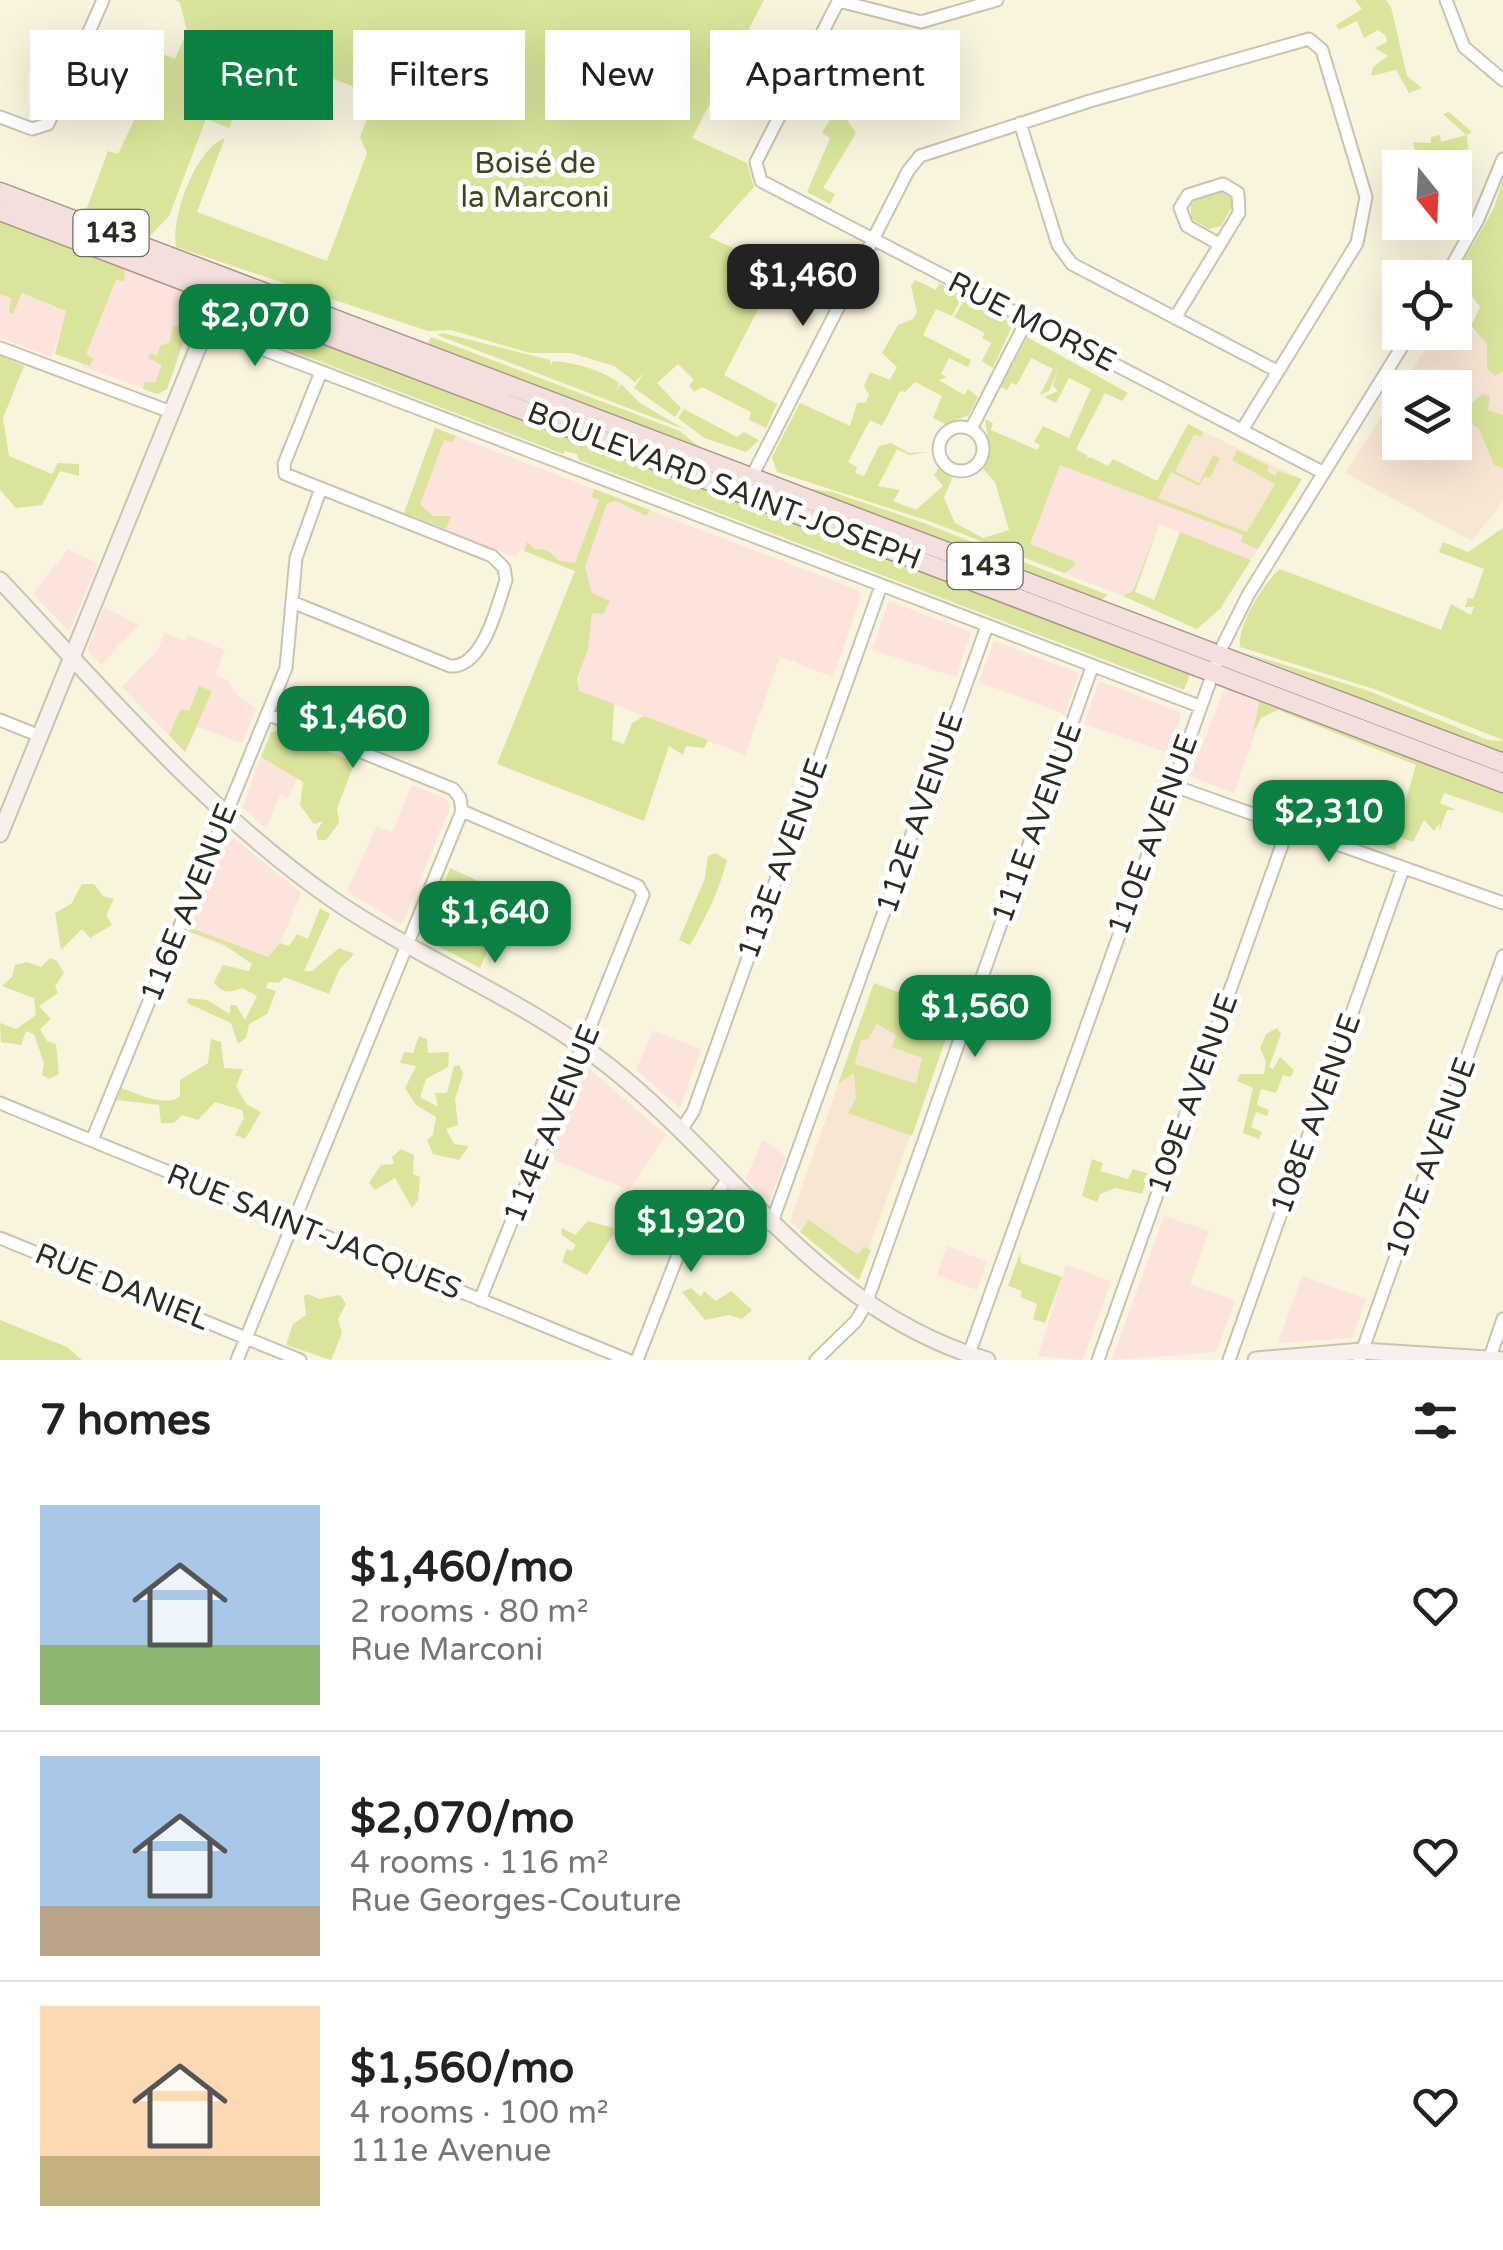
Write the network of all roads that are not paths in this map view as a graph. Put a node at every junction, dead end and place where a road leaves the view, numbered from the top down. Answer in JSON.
{"nodes":[{"id":1,"x":103,"y":0,"type":"edge"},
{"id":2,"x":839,"y":0,"type":"edge"},
{"id":3,"x":997,"y":0,"type":"edge"},
{"id":4,"x":1446,"y":0,"type":"edge"},
{"id":5,"x":1503,"y":80,"type":"edge"},
{"id":6,"x":0,"y":117,"type":"edge"},
{"id":7,"x":1020,"y":123,"type":"junction"},
{"id":8,"x":1503,"y":159,"type":"edge"},
{"id":9,"x":0,"y":192,"type":"edge"},
{"id":10,"x":0,"y":211,"type":"edge"},
{"id":11,"x":872,"y":240,"type":"junction"},
{"id":12,"x":1219,"y":244,"type":"junction"},
{"id":13,"x":1455,"y":260,"type":"edge"},
{"id":14,"x":219,"y":284,"type":"junction"},
{"id":15,"x":1174,"y":318,"type":"junction"},
{"id":16,"x":1027,"y":320,"type":"junction"},
{"id":17,"x":204,"y":328,"type":"junction"},
{"id":18,"x":0,"y":348,"type":"edge"},
{"id":19,"x":1400,"y":350,"type":"edge"},
{"id":20,"x":1277,"y":371,"type":"junction"},
{"id":21,"x":322,"y":372,"type":"junction"},
{"id":22,"x":171,"y":412,"type":"junction"},
{"id":23,"x":972,"y":428,"type":"dead end"},
{"id":24,"x":1242,"y":430,"type":"junction"},
{"id":25,"x":1324,"y":473,"type":"junction"},
{"id":26,"x":747,"y":485,"type":"junction"},
{"id":27,"x":320,"y":490,"type":"junction"},
{"id":28,"x":0,"y":580,"type":"edge"},
{"id":29,"x":881,"y":586,"type":"junction"},
{"id":30,"x":292,"y":602,"type":"junction"},
{"id":31,"x":986,"y":626,"type":"junction"},
{"id":32,"x":72,"y":656,"type":"junction"},
{"id":33,"x":1216,"y":663,"type":"junction"},
{"id":34,"x":1092,"y":667,"type":"junction"},
{"id":35,"x":1199,"y":706,"type":"junction"},
{"id":36,"x":267,"y":714,"type":"junction"},
{"id":37,"x":0,"y":720,"type":"edge"},
{"id":38,"x":40,"y":736,"type":"junction"},
{"id":39,"x":1503,"y":763,"type":"edge"},
{"id":40,"x":1503,"y":782,"type":"edge"},
{"id":41,"x":1171,"y":785,"type":"junction"},
{"id":42,"x":462,"y":811,"type":"junction"},
{"id":43,"x":226,"y":814,"type":"junction"},
{"id":44,"x":1288,"y":828,"type":"junction"},
{"id":45,"x":0,"y":834,"type":"edge"},
{"id":46,"x":1403,"y":869,"type":"junction"},
{"id":47,"x":1503,"y":903,"type":"edge"},
{"id":48,"x":406,"y":944,"type":"junction"},
{"id":49,"x":1503,"y":956,"type":"edge"},
{"id":50,"x":583,"y":1047,"type":"junction"},
{"id":51,"x":0,"y":1103,"type":"edge"},
{"id":52,"x":681,"y":1130,"type":"junction"},
{"id":53,"x":92,"y":1140,"type":"junction"},
{"id":54,"x":728,"y":1179,"type":"junction"},
{"id":55,"x":292,"y":1222,"type":"junction"},
{"id":56,"x":771,"y":1224,"type":"junction"},
{"id":57,"x":0,"y":1238,"type":"edge"},
{"id":58,"x":480,"y":1300,"type":"junction"},
{"id":59,"x":866,"y":1304,"type":"junction"},
{"id":60,"x":1503,"y":1319,"type":"edge"},
{"id":61,"x":246,"y":1338,"type":"junction"},
{"id":62,"x":969,"y":1354,"type":"junction"},
{"id":63,"x":1360,"y":1356,"type":"edge"},
{"id":64,"x":1489,"y":1359,"type":"edge"},
{"id":65,"x":237,"y":1360,"type":"edge"},
{"id":66,"x":300,"y":1360,"type":"edge"},
{"id":67,"x":628,"y":1360,"type":"edge"},
{"id":68,"x":637,"y":1360,"type":"edge"},
{"id":69,"x":816,"y":1360,"type":"edge"},
{"id":70,"x":987,"y":1360,"type":"edge"},
{"id":71,"x":1098,"y":1360,"type":"edge"},
{"id":72,"x":1229,"y":1360,"type":"edge"},
{"id":73,"x":1256,"y":1360,"type":"edge"},
{"id":74,"x":1503,"y":1360,"type":"edge"}],
"edges":[{"from":1,"to":6,"type":"street"},
{"from":2,"to":3,"type":"street"},
{"from":2,"to":11,"type":"street","name":"RUE MORSE"},
{"from":4,"to":5,"type":"street"},
{"from":7,"to":11,"type":"street"},
{"from":7,"to":15,"type":"street"},
{"from":7,"to":20,"type":"street"},
{"from":8,"to":13,"type":"street"},
{"from":9,"to":14,"type":"main road","name":"BOULEVARD SAINT-JOSEPH","number":"143"},
{"from":10,"to":14,"type":"main road","name":"BOULEVARD SAINT-JOSEPH","number":"143"},
{"from":11,"to":16,"type":"street","name":"RUE MORSE"},
{"from":11,"to":26,"type":"street"},
{"from":12,"to":12,"type":"street"},
{"from":12,"to":15,"type":"street"},
{"from":14,"to":17,"type":"street"},
{"from":14,"to":26,"type":"main road","name":"BOULEVARD SAINT-JOSEPH","number":"143"},
{"from":15,"to":20,"type":"street"},
{"from":16,"to":23,"type":"street"},
{"from":16,"to":24,"type":"street","name":"RUE MORSE"},
{"from":17,"to":21,"type":"street"},
{"from":17,"to":22,"type":"street"},
{"from":18,"to":22,"type":"street"},
{"from":19,"to":25,"type":"street","name":"110E AVENUE"},
{"from":20,"to":24,"type":"street"},
{"from":21,"to":27,"type":"street"},
{"from":21,"to":29,"type":"street"},
{"from":22,"to":32,"type":"street"},
{"from":24,"to":25,"type":"street","name":"RUE MORSE"},
{"from":25,"to":33,"type":"street","name":"110E AVENUE"},
{"from":26,"to":33,"type":"main road","name":"BOULEVARD SAINT-JOSEPH","number":"143"},
{"from":27,"to":30,"type":"street","name":"116E AVENUE"},
{"from":27,"to":30,"type":"street"},
{"from":28,"to":32,"type":"street"},
{"from":29,"to":31,"type":"street"},
{"from":29,"to":52,"type":"street","name":"113E AVENUE"},
{"from":30,"to":36,"type":"street","name":"116E AVENUE"},
{"from":31,"to":34,"type":"street"},
{"from":31,"to":56,"type":"street","name":"112E AVENUE"},
{"from":32,"to":38,"type":"street"},
{"from":32,"to":43,"type":"street"},
{"from":33,"to":35,"type":"street","name":"110E AVENUE"},
{"from":33,"to":39,"type":"main road","name":"BOULEVARD SAINT-JOSEPH","number":"143"},
{"from":33,"to":40,"type":"main road","name":"BOULEVARD SAINT-JOSEPH","number":"143"},
{"from":34,"to":35,"type":"street"},
{"from":34,"to":59,"type":"street","name":"111E AVENUE"},
{"from":35,"to":41,"type":"street","name":"110E AVENUE"},
{"from":36,"to":42,"type":"street"},
{"from":36,"to":43,"type":"street","name":"116E AVENUE"},
{"from":37,"to":38,"type":"street"},
{"from":38,"to":45,"type":"street"},
{"from":41,"to":44,"type":"street"},
{"from":41,"to":62,"type":"street","name":"110E AVENUE"},
{"from":42,"to":48,"type":"street"},
{"from":42,"to":50,"type":"street","name":"114E AVENUE"},
{"from":43,"to":48,"type":"street"},
{"from":43,"to":53,"type":"street","name":"116E AVENUE"},
{"from":44,"to":46,"type":"street"},
{"from":44,"to":71,"type":"street","name":"109E AVENUE"},
{"from":46,"to":47,"type":"street"},
{"from":46,"to":72,"type":"street","name":"108E AVENUE"},
{"from":48,"to":50,"type":"street"},
{"from":48,"to":55,"type":"street"},
{"from":49,"to":63,"type":"street","name":"107E AVENUE"},
{"from":50,"to":52,"type":"street"},
{"from":50,"to":58,"type":"street","name":"114E AVENUE"},
{"from":51,"to":53,"type":"street","name":"RUE SAINT-JACQUES"},
{"from":52,"to":54,"type":"street"},
{"from":53,"to":55,"type":"street","name":"RUE SAINT-JACQUES"},
{"from":54,"to":56,"type":"street"},
{"from":54,"to":68,"type":"street"},
{"from":55,"to":58,"type":"street","name":"RUE SAINT-JACQUES"},
{"from":55,"to":61,"type":"street"},
{"from":56,"to":59,"type":"street"},
{"from":57,"to":61,"type":"street","name":"RUE DANIEL"},
{"from":58,"to":67,"type":"street","name":"RUE SAINT-JACQUES"},
{"from":59,"to":62,"type":"street"},
{"from":59,"to":69,"type":"street","name":"111E AVENUE"},
{"from":60,"to":64,"type":"street"},
{"from":61,"to":65,"type":"street"},
{"from":61,"to":66,"type":"street","name":"RUE DANIEL"},
{"from":62,"to":70,"type":"street"},
{"from":63,"to":64,"type":"street"},
{"from":63,"to":73,"type":"street"},
{"from":64,"to":74,"type":"street"}]}
